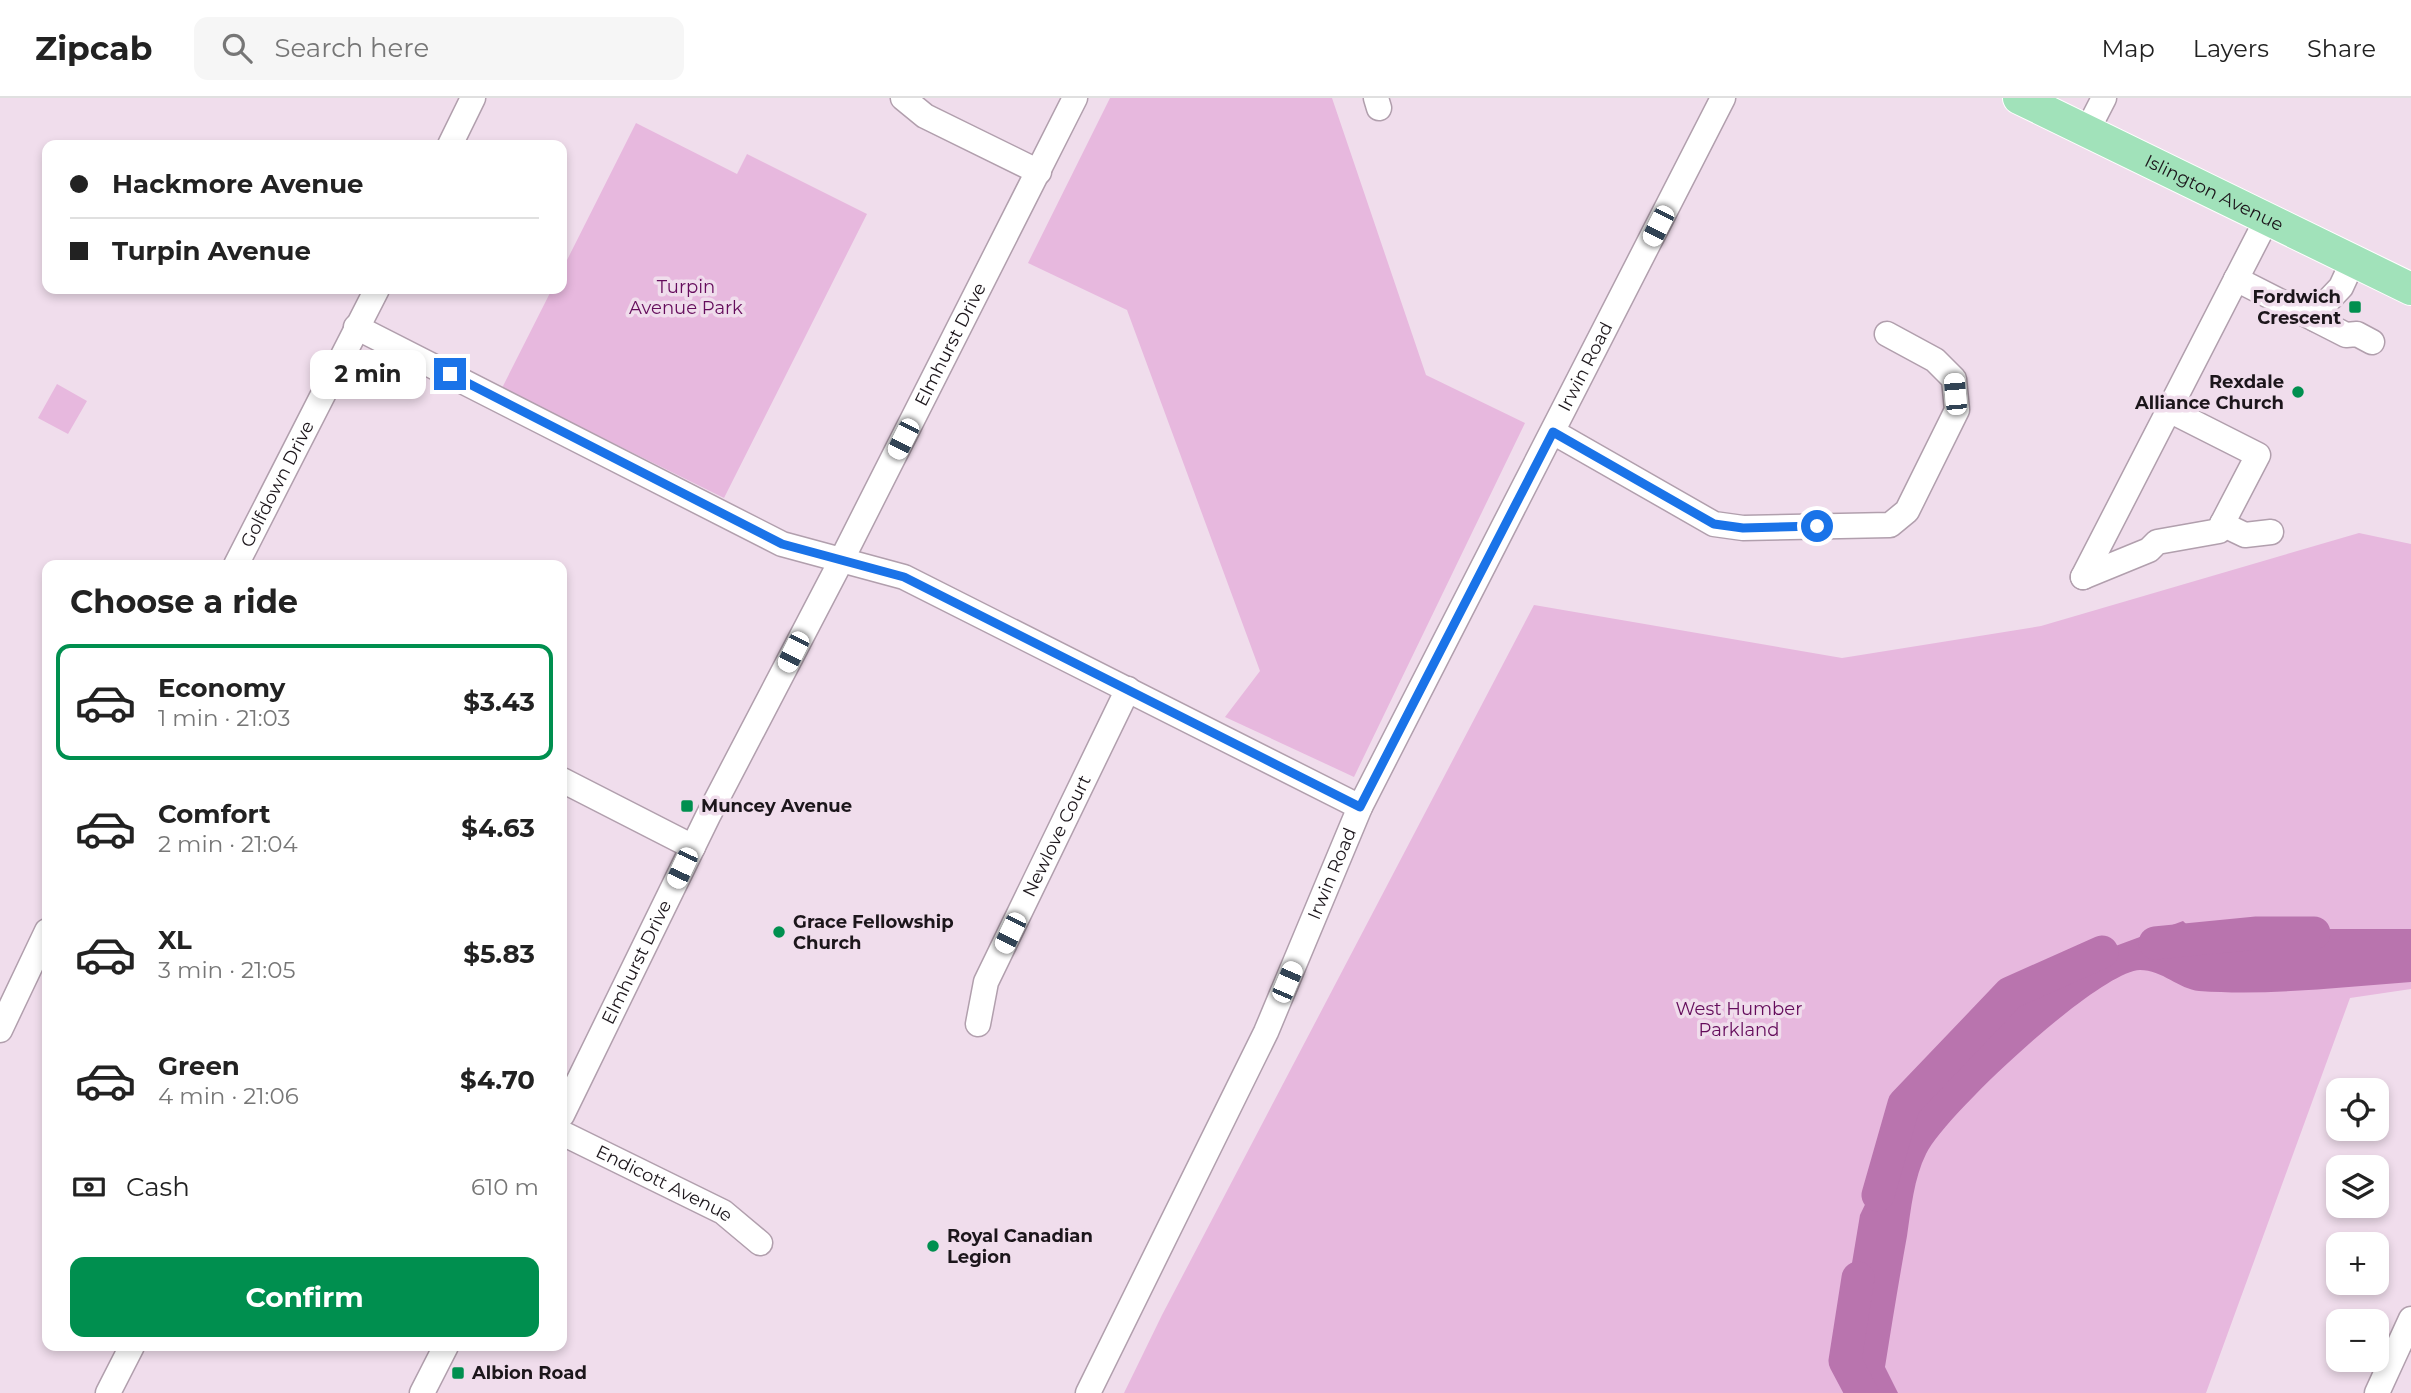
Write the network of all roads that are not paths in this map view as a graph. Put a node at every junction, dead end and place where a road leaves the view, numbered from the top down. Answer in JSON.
{"nodes":[{"id":1,"x":473,"y":98,"type":"edge"},
{"id":2,"x":903,"y":98,"type":"edge"},
{"id":3,"x":1075,"y":98,"type":"edge"},
{"id":4,"x":1723,"y":98,"type":"edge"},
{"id":5,"x":2018,"y":98,"type":"edge"},
{"id":6,"x":2104,"y":98,"type":"edge"},
{"id":7,"x":2087,"y":131,"type":"junction"},
{"id":8,"x":452,"y":140,"type":"edge"},
{"id":9,"x":1039,"y":172,"type":"junction"},
{"id":10,"x":2267,"y":219,"type":"junction"},
{"id":11,"x":2353,"y":261,"type":"junction"},
{"id":12,"x":2236,"y":279,"type":"junction"},
{"id":13,"x":2411,"y":289,"type":"edge"},
{"id":14,"x":374,"y":294,"type":"edge"},
{"id":15,"x":2315,"y":319,"type":"junction"},
{"id":16,"x":356,"y":327,"type":"junction"},
{"id":17,"x":1887,"y":334,"type":"dead end"},
{"id":18,"x":2372,"y":342,"type":"dead end"},
{"id":19,"x":2169,"y":410,"type":"junction"},
{"id":20,"x":1553,"y":432,"type":"junction"},
{"id":21,"x":2222,"y":524,"type":"junction"},
{"id":22,"x":2271,"y":532,"type":"dead end"},
{"id":23,"x":239,"y":560,"type":"edge"},
{"id":24,"x":841,"y":561,"type":"junction"},
{"id":25,"x":1128,"y":689,"type":"junction"},
{"id":26,"x":567,"y":783,"type":"edge"},
{"id":27,"x":1360,"y":807,"type":"junction"},
{"id":28,"x":693,"y":847,"type":"junction"},
{"id":29,"x":42,"y":939,"type":"edge"},
{"id":30,"x":9,"y":990,"type":"edge"},
{"id":31,"x":978,"y":1024,"type":"dead end"},
{"id":32,"x":0,"y":1030,"type":"edge"},
{"id":33,"x":567,"y":1105,"type":"edge"},
{"id":34,"x":567,"y":1135,"type":"edge"},
{"id":35,"x":760,"y":1243,"type":"dead end"},
{"id":36,"x":2411,"y":1319,"type":"edge"},
{"id":37,"x":129,"y":1351,"type":"edge"},
{"id":38,"x":443,"y":1351,"type":"edge"},
{"id":39,"x":108,"y":1393,"type":"edge"},
{"id":40,"x":422,"y":1393,"type":"edge"},
{"id":41,"x":1088,"y":1393,"type":"edge"},
{"id":42,"x":2377,"y":1393,"type":"edge"}],
"edges":[{"from":1,"to":8,"type":"street"},
{"from":2,"to":9,"type":"street"},
{"from":3,"to":9,"type":"street","name":"Elmhurst Drive"},
{"from":4,"to":20,"type":"street","name":"Irwin Road"},
{"from":5,"to":7,"type":"main road","name":"Islington Avenue"},
{"from":6,"to":7,"type":"street"},
{"from":7,"to":10,"type":"main road","name":"Islington Avenue"},
{"from":9,"to":24,"type":"street","name":"Elmhurst Drive"},
{"from":10,"to":11,"type":"main road","name":"Islington Avenue"},
{"from":10,"to":12,"type":"street"},
{"from":11,"to":13,"type":"main road","name":"Islington Avenue"},
{"from":11,"to":15,"type":"street"},
{"from":12,"to":15,"type":"street"},
{"from":12,"to":19,"type":"street"},
{"from":14,"to":16,"type":"street","name":"Golfdown Drive"},
{"from":15,"to":18,"type":"street"},
{"from":16,"to":23,"type":"street","name":"Golfdown Drive"},
{"from":16,"to":24,"type":"street"},
{"from":17,"to":20,"type":"street"},
{"from":19,"to":21,"type":"street"},
{"from":19,"to":21,"type":"street"},
{"from":20,"to":27,"type":"street","name":"Irwin Road"},
{"from":21,"to":22,"type":"street"},
{"from":24,"to":25,"type":"street"},
{"from":24,"to":28,"type":"street","name":"Elmhurst Drive"},
{"from":25,"to":27,"type":"street"},
{"from":25,"to":31,"type":"street","name":"Newlove Court"},
{"from":26,"to":28,"type":"street"},
{"from":27,"to":41,"type":"street","name":"Irwin Road"},
{"from":28,"to":33,"type":"street","name":"Elmhurst Drive"},
{"from":29,"to":30,"type":"street"},
{"from":30,"to":32,"type":"street"},
{"from":34,"to":35,"type":"street","name":"Endicott Avenue"},
{"from":36,"to":42,"type":"street"},
{"from":37,"to":39,"type":"street"},
{"from":38,"to":40,"type":"street"}]}
